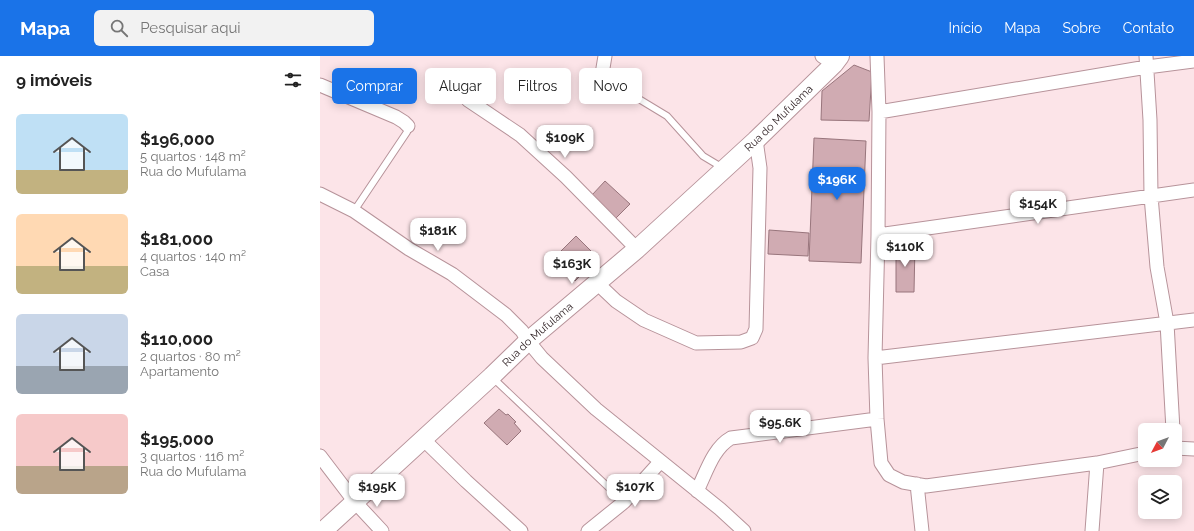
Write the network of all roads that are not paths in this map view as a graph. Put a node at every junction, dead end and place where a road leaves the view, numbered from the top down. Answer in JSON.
{"nodes":[{"id":1,"x":604,"y":56,"type":"edge"},
{"id":2,"x":877,"y":56,"type":"edge"},
{"id":3,"x":832,"y":59,"type":"edge"},
{"id":4,"x":1147,"y":61,"type":"edge"},
{"id":5,"x":1194,"y":61,"type":"edge"},
{"id":6,"x":603,"y":68,"type":"edge"},
{"id":7,"x":320,"y":85,"type":"edge"},
{"id":8,"x":642,"y":101,"type":"edge"},
{"id":9,"x":474,"y":104,"type":"edge"},
{"id":10,"x":879,"y":112,"type":"junction"},
{"id":11,"x":408,"y":126,"type":"joint"},
{"id":12,"x":756,"y":140,"type":"junction"},
{"id":13,"x":724,"y":169,"type":"junction"},
{"id":14,"x":1194,"y":190,"type":"edge"},
{"id":15,"x":320,"y":194,"type":"edge"},
{"id":16,"x":1151,"y":196,"type":"junction"},
{"id":17,"x":354,"y":211,"type":"junction"},
{"id":18,"x":878,"y":235,"type":"junction"},
{"id":19,"x":637,"y":249,"type":"junction"},
{"id":20,"x":597,"y":284,"type":"junction"},
{"id":21,"x":1194,"y":320,"type":"edge"},
{"id":22,"x":1167,"y":323,"type":"junction"},
{"id":23,"x":528,"y":341,"type":"junction"},
{"id":24,"x":875,"y":358,"type":"junction"},
{"id":25,"x":492,"y":376,"type":"junction"},
{"id":26,"x":877,"y":419,"type":"junction"},
{"id":27,"x":1173,"y":423,"type":"edge"},
{"id":28,"x":422,"y":439,"type":"junction"},
{"id":29,"x":1182,"y":448,"type":"edge"},
{"id":30,"x":1194,"y":448,"type":"edge"},
{"id":31,"x":1138,"y":454,"type":"edge"},
{"id":32,"x":320,"y":456,"type":"edge"},
{"id":33,"x":660,"y":462,"type":"junction"},
{"id":34,"x":1097,"y":463,"type":"junction"},
{"id":35,"x":916,"y":484,"type":"junction"},
{"id":36,"x":697,"y":491,"type":"junction"},
{"id":37,"x":355,"y":502,"type":"junction"},
{"id":38,"x":624,"y":502,"type":"junction"},
{"id":39,"x":920,"y":530,"type":"edge"},
{"id":40,"x":323,"y":531,"type":"edge"},
{"id":41,"x":382,"y":531,"type":"edge"},
{"id":42,"x":521,"y":531,"type":"edge"},
{"id":43,"x":588,"y":531,"type":"edge"},
{"id":44,"x":744,"y":531,"type":"edge"},
{"id":45,"x":1092,"y":531,"type":"edge"}],
"edges":[{"from":1,"to":6,"type":"street"},
{"from":2,"to":10,"type":"street"},
{"from":3,"to":12,"type":"street","name":"Rua do Mufulama"},
{"from":4,"to":5,"type":"street"},
{"from":4,"to":10,"type":"street"},
{"from":4,"to":16,"type":"street"},
{"from":7,"to":11,"type":"street"},
{"from":8,"to":13,"type":"lane"},
{"from":9,"to":19,"type":"street"},
{"from":10,"to":18,"type":"street"},
{"from":11,"to":17,"type":"lane"},
{"from":12,"to":13,"type":"street","name":"Rua do Mufulama"},
{"from":12,"to":20,"type":"street"},
{"from":13,"to":19,"type":"street","name":"Rua do Mufulama"},
{"from":14,"to":16,"type":"street"},
{"from":15,"to":17,"type":"street"},
{"from":16,"to":18,"type":"street"},
{"from":16,"to":22,"type":"street"},
{"from":17,"to":23,"type":"street"},
{"from":18,"to":24,"type":"street"},
{"from":19,"to":20,"type":"street","name":"Rua do Mufulama"},
{"from":20,"to":23,"type":"street","name":"Rua do Mufulama"},
{"from":21,"to":22,"type":"street"},
{"from":22,"to":24,"type":"street"},
{"from":22,"to":27,"type":"street"},
{"from":23,"to":25,"type":"street","name":"Rua do Mufulama"},
{"from":23,"to":33,"type":"street"},
{"from":24,"to":26,"type":"street"},
{"from":25,"to":28,"type":"street","name":"Rua do Mufulama"},
{"from":25,"to":38,"type":"lane"},
{"from":26,"to":35,"type":"street"},
{"from":26,"to":36,"type":"street"},
{"from":28,"to":37,"type":"street","name":"Rua do Mufulama"},
{"from":28,"to":42,"type":"street"},
{"from":29,"to":30,"type":"street"},
{"from":31,"to":34,"type":"street"},
{"from":32,"to":37,"type":"street"},
{"from":33,"to":36,"type":"street"},
{"from":33,"to":38,"type":"street"},
{"from":34,"to":35,"type":"street"},
{"from":34,"to":45,"type":"street"},
{"from":35,"to":39,"type":"street"},
{"from":36,"to":44,"type":"street"},
{"from":37,"to":40,"type":"street","name":"Rua do Mufulama"},
{"from":37,"to":41,"type":"street"},
{"from":38,"to":43,"type":"street"}]}
